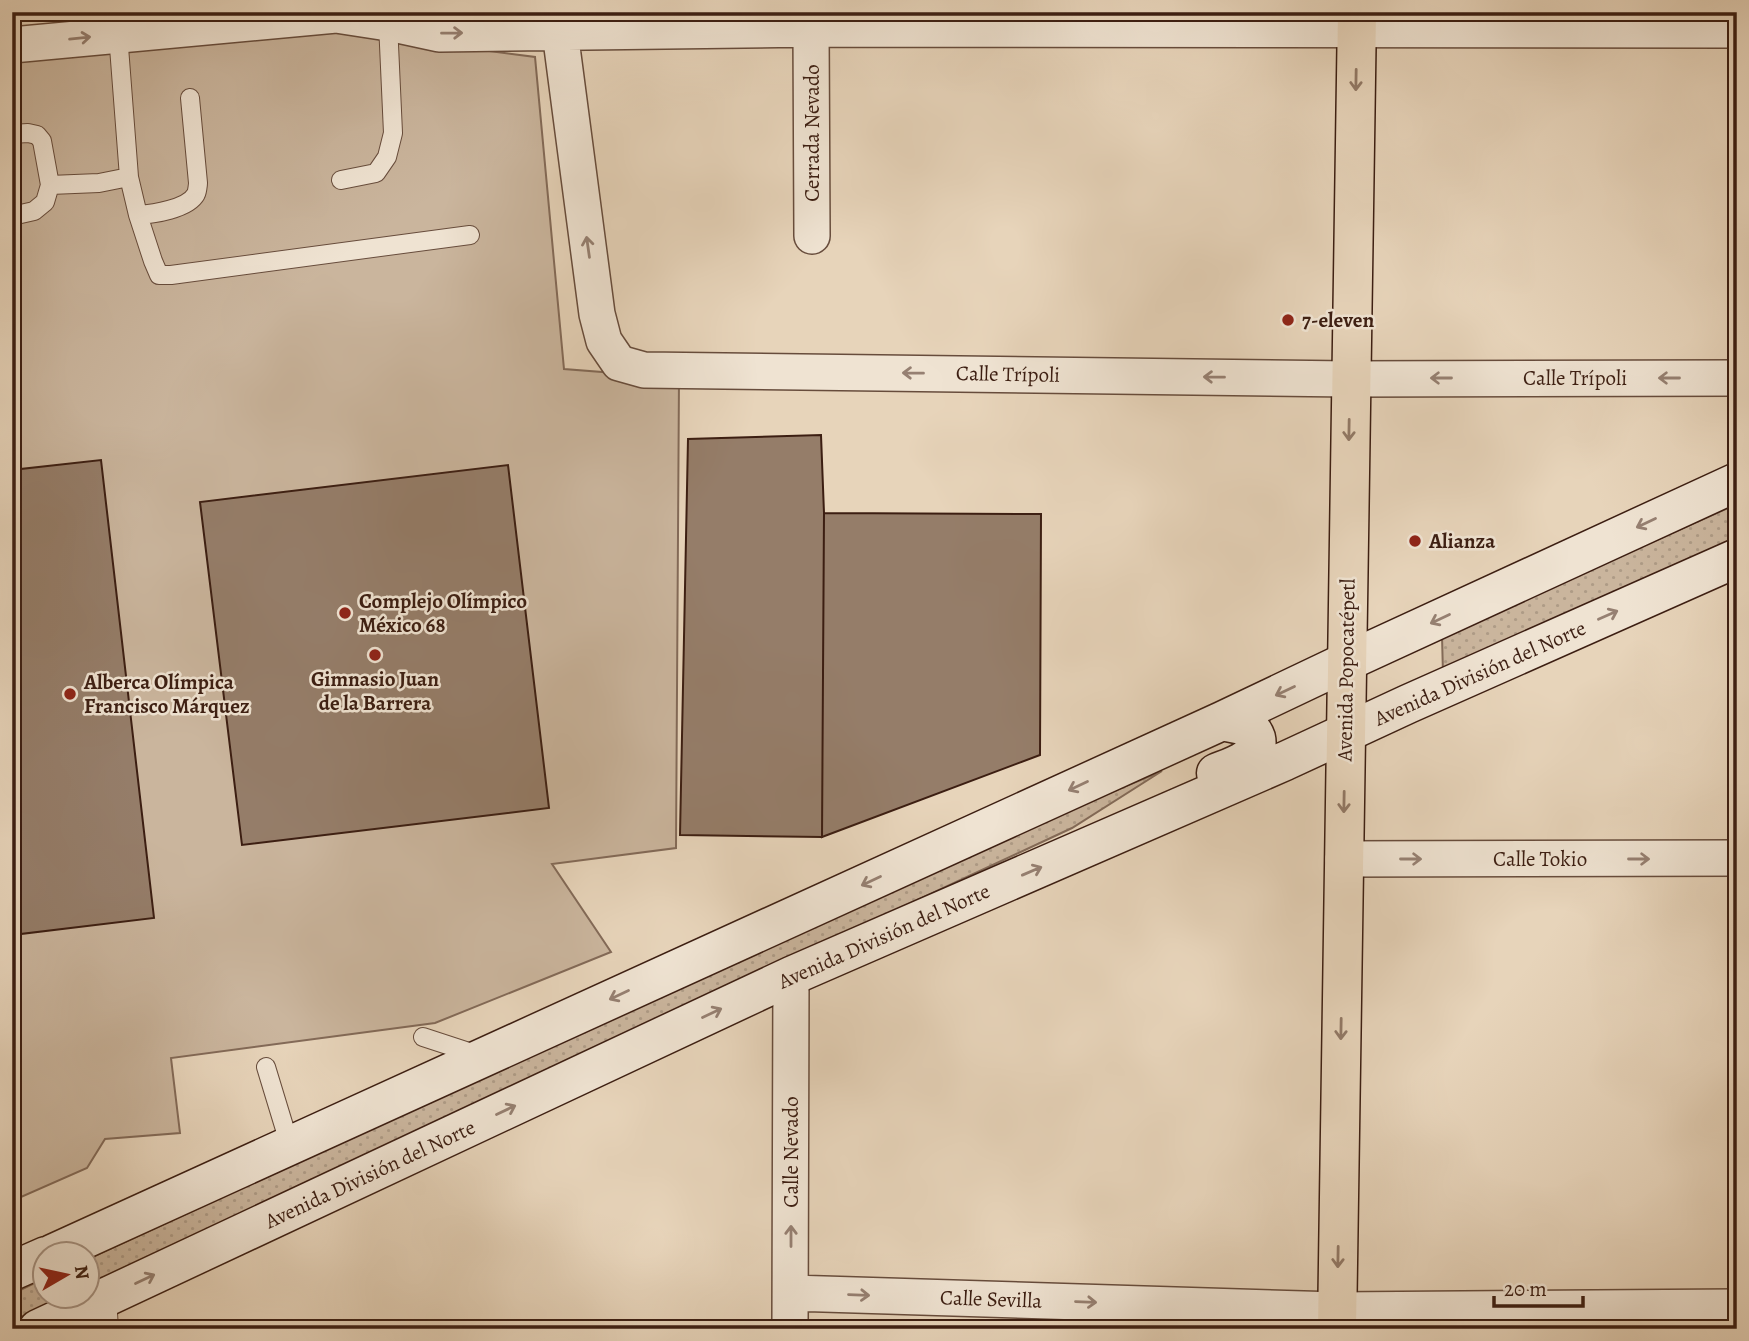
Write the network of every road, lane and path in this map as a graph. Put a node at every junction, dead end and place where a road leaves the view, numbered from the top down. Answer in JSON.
{"nodes":[{"id":1,"x":240,"y":18,"type":"edge"},
{"id":2,"x":1357,"y":21,"type":"edge"},
{"id":3,"x":388,"y":23,"type":"junction"},
{"id":4,"x":811,"y":29,"type":"junction"},
{"id":5,"x":1737,"y":30,"type":"edge"},
{"id":6,"x":560,"y":32,"type":"junction"},
{"id":7,"x":118,"y":34,"type":"junction"},
{"id":8,"x":12,"y":45,"type":"edge"},
{"id":9,"x":190,"y":98,"type":"dead end"},
{"id":10,"x":12,"y":134,"type":"edge"},
{"id":11,"x":129,"y":177,"type":"junction"},
{"id":12,"x":341,"y":180,"type":"dead end"},
{"id":13,"x":50,"y":185,"type":"junction"},
{"id":14,"x":138,"y":215,"type":"junction"},
{"id":15,"x":12,"y":216,"type":"edge"},
{"id":16,"x":470,"y":235,"type":"dead end"},
{"id":17,"x":812,"y":236,"type":"dead end"},
{"id":18,"x":1737,"y":377,"type":"edge"},
{"id":19,"x":1350,"y":379,"type":"junction"},
{"id":20,"x":1737,"y":482,"type":"edge"},
{"id":21,"x":1737,"y":558,"type":"edge"},
{"id":22,"x":1346,"y":662,"type":"junction"},
{"id":23,"x":1222,"y":720,"type":"junction"},
{"id":24,"x":1345,"y":734,"type":"junction"},
{"id":25,"x":1090,"y":846,"type":"junction"},
{"id":26,"x":1737,"y":858,"type":"edge"},
{"id":27,"x":1343,"y":859,"type":"junction"},
{"id":28,"x":790,"y":976,"type":"junction"},
{"id":29,"x":423,"y":1037,"type":"dead end"},
{"id":30,"x":485,"y":1057,"type":"junction"},
{"id":31,"x":267,"y":1067,"type":"dead end"},
{"id":32,"x":290,"y":1146,"type":"junction"},
{"id":33,"x":83,"y":1240,"type":"edge"},
{"id":34,"x":32,"y":1262,"type":"edge"},
{"id":35,"x":12,"y":1271,"type":"edge"},
{"id":36,"x":791,"y":1293,"type":"junction"},
{"id":37,"x":1737,"y":1307,"type":"edge"},
{"id":38,"x":108,"y":1313,"type":"edge"},
{"id":39,"x":1337,"y":1320,"type":"edge"},
{"id":40,"x":38,"y":1329,"type":"edge"},
{"id":41,"x":790,"y":1329,"type":"edge"}],
"edges":[{"from":1,"to":3,"type":"street"},
{"from":1,"to":7,"type":"street"},
{"from":2,"to":4,"type":"street"},
{"from":2,"to":5,"type":"street"},
{"from":2,"to":19,"type":"main road","name":"Avenida Popocatépetl","one_way":true},
{"from":3,"to":6,"type":"street","one_way":true},
{"from":3,"to":12,"type":"lane"},
{"from":4,"to":6,"type":"street"},
{"from":4,"to":17,"type":"street","name":"Cerrada Nevado"},
{"from":19,"to":6,"type":"street","name":"Calle Trípoli","one_way":true},
{"from":8,"to":7,"type":"street","one_way":true},
{"from":7,"to":11,"type":"lane"},
{"from":9,"to":14,"type":"lane"},
{"from":10,"to":13,"type":"lane"},
{"from":11,"to":13,"type":"lane"},
{"from":11,"to":14,"type":"lane"},
{"from":13,"to":15,"type":"lane"},
{"from":14,"to":16,"type":"lane"},
{"from":18,"to":19,"type":"street","name":"Calle Trípoli","one_way":true},
{"from":19,"to":22,"type":"main road","name":"Avenida Popocatépetl","one_way":true},
{"from":20,"to":22,"type":"main road","one_way":true},
{"from":24,"to":21,"type":"main road","name":"Avenida División del Norte","one_way":true},
{"from":22,"to":23,"type":"main road","one_way":true},
{"from":22,"to":24,"type":"main road","name":"Avenida Popocatépetl"},
{"from":23,"to":25,"type":"main road"},
{"from":23,"to":30,"type":"main road","one_way":true},
{"from":24,"to":25,"type":"main road","name":"Avenida División del Norte"},
{"from":24,"to":27,"type":"main road","name":"Avenida Popocatépetl","one_way":true},
{"from":28,"to":25,"type":"main road","name":"Avenida División del Norte","one_way":true},
{"from":27,"to":26,"type":"street","name":"Calle Tokio","one_way":true},
{"from":27,"to":39,"type":"main road","name":"Avenida Popocatépetl","one_way":true},
{"from":36,"to":28,"type":"street","name":"Calle Nevado","one_way":true},
{"from":38,"to":28,"type":"main road","name":"Avenida División del Norte","one_way":true},
{"from":29,"to":30,"type":"lane"},
{"from":30,"to":32,"type":"main road"},
{"from":31,"to":32,"type":"lane"},
{"from":32,"to":33,"type":"main road"},
{"from":34,"to":35,"type":"main road"},
{"from":36,"to":39,"type":"street","name":"Calle Sevilla","one_way":true},
{"from":36,"to":41,"type":"street","name":"Calle Nevado"},
{"from":37,"to":39,"type":"street","name":"Calle Sevilla"},
{"from":38,"to":40,"type":"main road","name":"Avenida División del Norte"}]}
